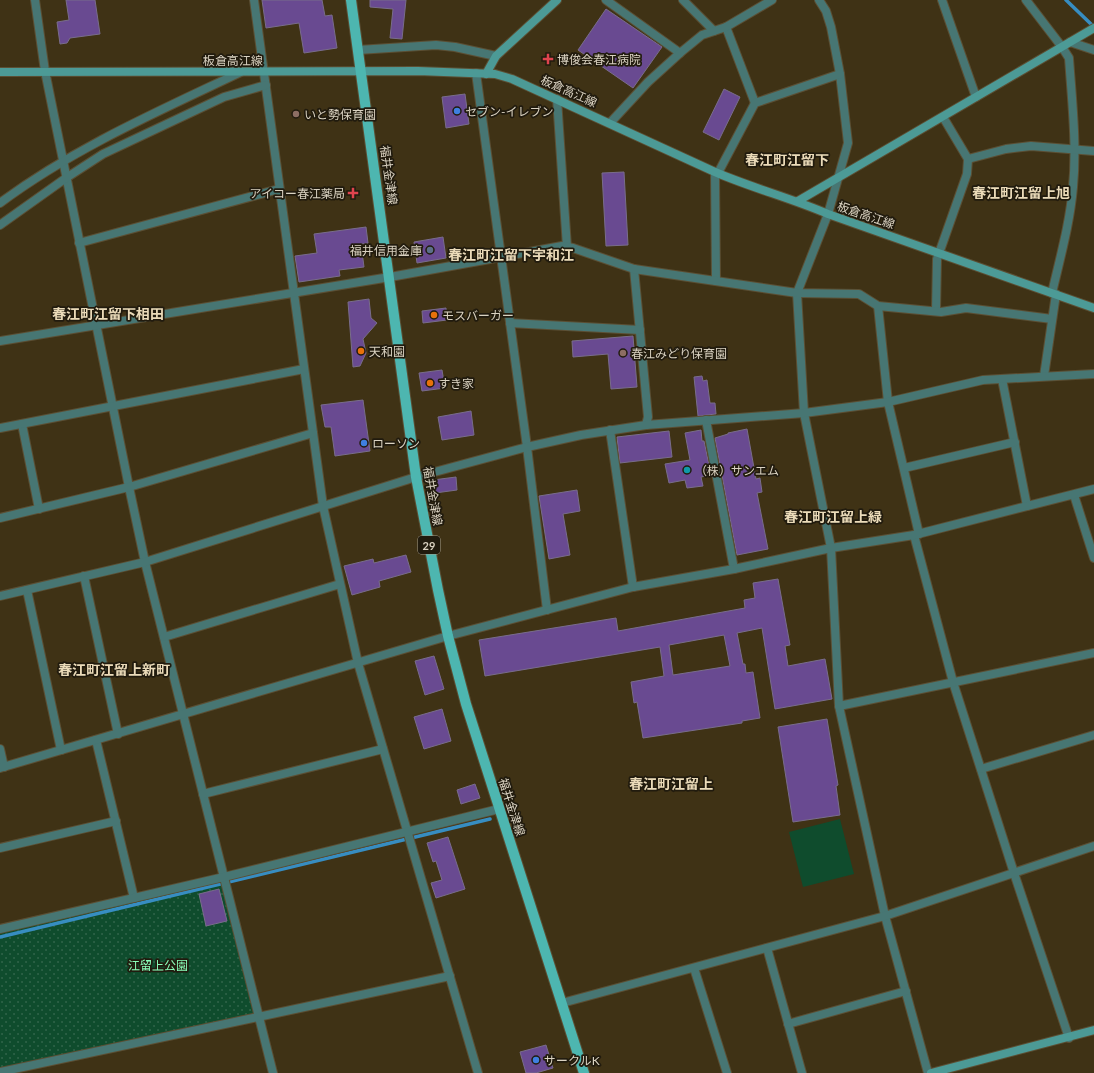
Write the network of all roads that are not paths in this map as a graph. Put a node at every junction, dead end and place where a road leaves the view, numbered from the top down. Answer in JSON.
{"nodes":[{"id":1,"x":35,"y":0,"type":"edge"},
{"id":2,"x":254,"y":0,"type":"edge"},
{"id":3,"x":351,"y":0,"type":"edge"},
{"id":4,"x":557,"y":0,"type":"edge"},
{"id":5,"x":606,"y":0,"type":"edge"},
{"id":6,"x":683,"y":0,"type":"edge"},
{"id":7,"x":772,"y":0,"type":"edge"},
{"id":8,"x":819,"y":0,"type":"edge"},
{"id":9,"x":942,"y":0,"type":"edge"},
{"id":10,"x":1026,"y":0,"type":"edge"},
{"id":11,"x":726,"y":27,"type":"junction"},
{"id":12,"x":1094,"y":28,"type":"edge"},
{"id":13,"x":714,"y":31,"type":"junction"},
{"id":14,"x":1070,"y":42,"type":"junction"},
{"id":15,"x":1062,"y":47,"type":"junction"},
{"id":16,"x":358,"y":50,"type":"junction"},
{"id":17,"x":1094,"y":50,"type":"edge"},
{"id":18,"x":680,"y":53,"type":"junction"},
{"id":19,"x":496,"y":56,"type":"junction"},
{"id":20,"x":45,"y":71,"type":"junction"},
{"id":21,"x":361,"y":71,"type":"junction"},
{"id":22,"x":0,"y":72,"type":"edge"},
{"id":23,"x":241,"y":72,"type":"junction"},
{"id":24,"x":264,"y":72,"type":"junction"},
{"id":25,"x":476,"y":73,"type":"junction"},
{"id":26,"x":486,"y":74,"type":"junction"},
{"id":27,"x":840,"y":74,"type":"junction"},
{"id":28,"x":266,"y":85,"type":"junction"},
{"id":29,"x":976,"y":97,"type":"junction"},
{"id":30,"x":557,"y":99,"type":"junction"},
{"id":31,"x":755,"y":103,"type":"junction"},
{"id":32,"x":942,"y":117,"type":"junction"},
{"id":33,"x":610,"y":123,"type":"junction"},
{"id":34,"x":1075,"y":150,"type":"junction"},
{"id":35,"x":1094,"y":151,"type":"edge"},
{"id":36,"x":968,"y":159,"type":"junction"},
{"id":37,"x":63,"y":162,"type":"junction"},
{"id":38,"x":717,"y":173,"type":"junction"},
{"id":39,"x":66,"y":178,"type":"junction"},
{"id":40,"x":838,"y":178,"type":"junction"},
{"id":41,"x":279,"y":189,"type":"junction"},
{"id":42,"x":0,"y":201,"type":"edge"},
{"id":43,"x":798,"y":202,"type":"junction"},
{"id":44,"x":828,"y":214,"type":"junction"},
{"id":45,"x":0,"y":225,"type":"edge"},
{"id":46,"x":79,"y":243,"type":"junction"},
{"id":47,"x":568,"y":247,"type":"junction"},
{"id":48,"x":939,"y":253,"type":"junction"},
{"id":49,"x":501,"y":257,"type":"junction"},
{"id":50,"x":634,"y":269,"type":"junction"},
{"id":51,"x":390,"y":277,"type":"junction"},
{"id":52,"x":716,"y":281,"type":"junction"},
{"id":53,"x":293,"y":292,"type":"junction"},
{"id":54,"x":797,"y":293,"type":"junction"},
{"id":55,"x":1054,"y":294,"type":"junction"},
{"id":56,"x":878,"y":306,"type":"junction"},
{"id":57,"x":1094,"y":308,"type":"edge"},
{"id":58,"x":936,"y":311,"type":"junction"},
{"id":59,"x":1052,"y":319,"type":"junction"},
{"id":60,"x":510,"y":323,"type":"junction"},
{"id":61,"x":96,"y":325,"type":"junction"},
{"id":62,"x":640,"y":330,"type":"junction"},
{"id":63,"x":0,"y":340,"type":"edge"},
{"id":64,"x":304,"y":369,"type":"junction"},
{"id":65,"x":1094,"y":374,"type":"edge"},
{"id":66,"x":1044,"y":376,"type":"junction"},
{"id":67,"x":1002,"y":379,"type":"junction"},
{"id":68,"x":888,"y":402,"type":"junction"},
{"id":69,"x":112,"y":406,"type":"junction"},
{"id":70,"x":804,"y":413,"type":"junction"},
{"id":71,"x":706,"y":420,"type":"junction"},
{"id":72,"x":22,"y":424,"type":"junction"},
{"id":73,"x":646,"y":425,"type":"junction"},
{"id":74,"x":0,"y":428,"type":"edge"},
{"id":75,"x":610,"y":430,"type":"junction"},
{"id":76,"x":313,"y":433,"type":"junction"},
{"id":77,"x":1015,"y":442,"type":"junction"},
{"id":78,"x":527,"y":447,"type":"junction"},
{"id":79,"x":904,"y":468,"type":"junction"},
{"id":80,"x":416,"y":477,"type":"junction"},
{"id":81,"x":129,"y":487,"type":"junction"},
{"id":82,"x":1094,"y":489,"type":"edge"},
{"id":83,"x":1074,"y":494,"type":"junction"},
{"id":84,"x":323,"y":506,"type":"junction"},
{"id":85,"x":1027,"y":506,"type":"junction"},
{"id":86,"x":40,"y":509,"type":"junction"},
{"id":87,"x":0,"y":518,"type":"edge"},
{"id":88,"x":916,"y":534,"type":"junction"},
{"id":89,"x":831,"y":548,"type":"junction"},
{"id":90,"x":1094,"y":558,"type":"edge"},
{"id":91,"x":145,"y":562,"type":"junction"},
{"id":92,"x":734,"y":569,"type":"junction"},
{"id":93,"x":84,"y":576,"type":"junction"},
{"id":94,"x":340,"y":584,"type":"junction"},
{"id":95,"x":633,"y":587,"type":"junction"},
{"id":96,"x":27,"y":590,"type":"junction"},
{"id":97,"x":0,"y":596,"type":"edge"},
{"id":98,"x":547,"y":610,"type":"junction"},
{"id":99,"x":448,"y":636,"type":"junction"},
{"id":100,"x":164,"y":637,"type":"junction"},
{"id":101,"x":1094,"y":653,"type":"edge"},
{"id":102,"x":358,"y":663,"type":"junction"},
{"id":103,"x":953,"y":682,"type":"junction"},
{"id":104,"x":838,"y":706,"type":"junction"},
{"id":105,"x":183,"y":715,"type":"junction"},
{"id":106,"x":118,"y":734,"type":"junction"},
{"id":107,"x":1094,"y":735,"type":"edge"},
{"id":108,"x":96,"y":740,"type":"junction"},
{"id":109,"x":0,"y":749,"type":"edge"},
{"id":110,"x":383,"y":749,"type":"junction"},
{"id":111,"x":61,"y":750,"type":"junction"},
{"id":112,"x":2,"y":768,"type":"edge"},
{"id":113,"x":981,"y":769,"type":"junction"},
{"id":114,"x":203,"y":794,"type":"junction"},
{"id":115,"x":499,"y":809,"type":"junction"},
{"id":116,"x":116,"y":821,"type":"junction"},
{"id":117,"x":407,"y":832,"type":"junction"},
{"id":118,"x":1094,"y":846,"type":"edge"},
{"id":119,"x":0,"y":848,"type":"edge"},
{"id":120,"x":1014,"y":873,"type":"junction"},
{"id":121,"x":224,"y":877,"type":"junction"},
{"id":122,"x":134,"y":898,"type":"junction"},
{"id":123,"x":886,"y":916,"type":"junction"},
{"id":124,"x":0,"y":929,"type":"edge"},
{"id":125,"x":767,"y":948,"type":"junction"},
{"id":126,"x":694,"y":968,"type":"junction"},
{"id":127,"x":450,"y":976,"type":"junction"},
{"id":128,"x":906,"y":991,"type":"junction"},
{"id":129,"x":562,"y":1003,"type":"junction"},
{"id":130,"x":258,"y":1017,"type":"junction"},
{"id":131,"x":788,"y":1024,"type":"junction"},
{"id":132,"x":1094,"y":1030,"type":"edge"},
{"id":133,"x":1069,"y":1038,"type":"junction"},
{"id":134,"x":0,"y":1072,"type":"edge"},
{"id":135,"x":273,"y":1073,"type":"edge"},
{"id":136,"x":478,"y":1073,"type":"edge"},
{"id":137,"x":584,"y":1073,"type":"edge"},
{"id":138,"x":728,"y":1073,"type":"edge"},
{"id":139,"x":802,"y":1073,"type":"edge"},
{"id":140,"x":930,"y":1073,"type":"edge"}],
"edges":[{"from":1,"to":20,"type":"street"},
{"from":2,"to":24,"type":"street"},
{"from":3,"to":16,"type":"main road","name":"福井金津線","number":"29"},
{"from":4,"to":19,"type":"main road"},
{"from":5,"to":18,"type":"street"},
{"from":6,"to":13,"type":"street"},
{"from":7,"to":11,"type":"street"},
{"from":8,"to":27,"type":"street"},
{"from":9,"to":29,"type":"street"},
{"from":10,"to":15,"type":"street"},
{"from":11,"to":13,"type":"street"},
{"from":11,"to":31,"type":"street"},
{"from":12,"to":14,"type":"main road"},
{"from":13,"to":18,"type":"street"},
{"from":14,"to":15,"type":"main road"},
{"from":14,"to":17,"type":"street"},
{"from":15,"to":29,"type":"main road"},
{"from":15,"to":34,"type":"street"},
{"from":16,"to":19,"type":"street"},
{"from":16,"to":21,"type":"main road","name":"福井金津線","number":"29"},
{"from":18,"to":33,"type":"street"},
{"from":19,"to":26,"type":"main road"},
{"from":20,"to":22,"type":"main road","name":"板倉高江線"},
{"from":20,"to":23,"type":"main road","name":"板倉高江線"},
{"from":20,"to":37,"type":"street"},
{"from":21,"to":24,"type":"main road","name":"板倉高江線"},
{"from":21,"to":25,"type":"main road","name":"板倉高江線"},
{"from":21,"to":51,"type":"main road","name":"福井金津線","number":"29"},
{"from":23,"to":24,"type":"main road","name":"板倉高江線"},
{"from":23,"to":37,"type":"street"},
{"from":24,"to":28,"type":"street"},
{"from":25,"to":26,"type":"main road","name":"板倉高江線"},
{"from":25,"to":49,"type":"street"},
{"from":26,"to":30,"type":"main road","name":"板倉高江線"},
{"from":27,"to":31,"type":"street"},
{"from":27,"to":40,"type":"street"},
{"from":28,"to":39,"type":"street"},
{"from":28,"to":41,"type":"street"},
{"from":29,"to":32,"type":"main road"},
{"from":30,"to":33,"type":"main road","name":"板倉高江線"},
{"from":30,"to":47,"type":"street"},
{"from":31,"to":38,"type":"street"},
{"from":32,"to":36,"type":"street"},
{"from":32,"to":40,"type":"main road"},
{"from":33,"to":38,"type":"main road","name":"板倉高江線"},
{"from":34,"to":35,"type":"street"},
{"from":34,"to":36,"type":"street"},
{"from":34,"to":55,"type":"street"},
{"from":36,"to":48,"type":"street"},
{"from":37,"to":39,"type":"street"},
{"from":37,"to":42,"type":"street"},
{"from":38,"to":43,"type":"main road","name":"板倉高江線"},
{"from":38,"to":52,"type":"street"},
{"from":39,"to":45,"type":"street"},
{"from":39,"to":46,"type":"street"},
{"from":40,"to":43,"type":"main road"},
{"from":40,"to":44,"type":"street"},
{"from":41,"to":46,"type":"street"},
{"from":41,"to":53,"type":"street"},
{"from":43,"to":44,"type":"main road","name":"板倉高江線"},
{"from":44,"to":48,"type":"main road","name":"板倉高江線"},
{"from":44,"to":54,"type":"street"},
{"from":46,"to":61,"type":"street"},
{"from":47,"to":49,"type":"street"},
{"from":47,"to":50,"type":"street"},
{"from":48,"to":55,"type":"main road","name":"板倉高江線"},
{"from":48,"to":58,"type":"street"},
{"from":49,"to":51,"type":"street"},
{"from":49,"to":60,"type":"street"},
{"from":50,"to":52,"type":"street"},
{"from":50,"to":62,"type":"street"},
{"from":51,"to":53,"type":"street"},
{"from":51,"to":80,"type":"main road","name":"福井金津線","number":"29"},
{"from":52,"to":54,"type":"street"},
{"from":53,"to":61,"type":"street"},
{"from":53,"to":64,"type":"street"},
{"from":54,"to":56,"type":"street"},
{"from":54,"to":70,"type":"street"},
{"from":55,"to":57,"type":"main road","name":"板倉高江線"},
{"from":55,"to":59,"type":"street"},
{"from":56,"to":58,"type":"street"},
{"from":56,"to":68,"type":"street"},
{"from":58,"to":59,"type":"street"},
{"from":59,"to":66,"type":"street"},
{"from":60,"to":62,"type":"street"},
{"from":60,"to":78,"type":"street"},
{"from":61,"to":63,"type":"street"},
{"from":61,"to":69,"type":"street"},
{"from":62,"to":73,"type":"street"},
{"from":64,"to":69,"type":"street"},
{"from":64,"to":76,"type":"street"},
{"from":65,"to":66,"type":"street"},
{"from":66,"to":67,"type":"street"},
{"from":67,"to":68,"type":"street"},
{"from":67,"to":77,"type":"street"},
{"from":68,"to":70,"type":"street"},
{"from":68,"to":79,"type":"street"},
{"from":69,"to":72,"type":"street"},
{"from":69,"to":81,"type":"street"},
{"from":70,"to":71,"type":"street"},
{"from":70,"to":89,"type":"street"},
{"from":71,"to":73,"type":"street"},
{"from":71,"to":92,"type":"street"},
{"from":72,"to":74,"type":"street"},
{"from":72,"to":86,"type":"street"},
{"from":73,"to":75,"type":"street"},
{"from":75,"to":78,"type":"street"},
{"from":75,"to":95,"type":"street"},
{"from":76,"to":81,"type":"street"},
{"from":76,"to":84,"type":"street"},
{"from":77,"to":79,"type":"street"},
{"from":77,"to":85,"type":"street"},
{"from":78,"to":80,"type":"street"},
{"from":78,"to":98,"type":"street"},
{"from":79,"to":88,"type":"street"},
{"from":80,"to":84,"type":"street"},
{"from":80,"to":99,"type":"main road","name":"福井金津線","number":"29"},
{"from":81,"to":86,"type":"street"},
{"from":81,"to":91,"type":"street"},
{"from":82,"to":83,"type":"street"},
{"from":83,"to":85,"type":"street"},
{"from":83,"to":90,"type":"street"},
{"from":84,"to":91,"type":"street"},
{"from":84,"to":94,"type":"street"},
{"from":85,"to":88,"type":"street"},
{"from":86,"to":87,"type":"street"},
{"from":88,"to":89,"type":"street"},
{"from":88,"to":103,"type":"street"},
{"from":89,"to":92,"type":"street"},
{"from":89,"to":104,"type":"street"},
{"from":91,"to":93,"type":"street"},
{"from":91,"to":100,"type":"street"},
{"from":92,"to":95,"type":"street"},
{"from":93,"to":96,"type":"street"},
{"from":93,"to":106,"type":"street"},
{"from":94,"to":100,"type":"street"},
{"from":94,"to":102,"type":"street"},
{"from":95,"to":98,"type":"street"},
{"from":96,"to":97,"type":"street"},
{"from":96,"to":111,"type":"street"},
{"from":98,"to":99,"type":"street"},
{"from":99,"to":102,"type":"street"},
{"from":99,"to":115,"type":"main road","name":"福井金津線","number":"29"},
{"from":100,"to":105,"type":"street"},
{"from":101,"to":103,"type":"street"},
{"from":102,"to":105,"type":"street"},
{"from":102,"to":110,"type":"street"},
{"from":103,"to":104,"type":"street"},
{"from":103,"to":113,"type":"street"},
{"from":104,"to":123,"type":"street"},
{"from":105,"to":106,"type":"street"},
{"from":105,"to":114,"type":"street"},
{"from":106,"to":108,"type":"street"},
{"from":107,"to":113,"type":"street"},
{"from":108,"to":111,"type":"street"},
{"from":108,"to":116,"type":"street"},
{"from":109,"to":112,"type":"street"},
{"from":110,"to":114,"type":"street"},
{"from":110,"to":117,"type":"street"},
{"from":111,"to":112,"type":"street"},
{"from":113,"to":120,"type":"street"},
{"from":114,"to":121,"type":"street"},
{"from":115,"to":117,"type":"street"},
{"from":115,"to":129,"type":"main road","name":"福井金津線","number":"29"},
{"from":116,"to":119,"type":"street"},
{"from":116,"to":122,"type":"street"},
{"from":117,"to":121,"type":"street"},
{"from":117,"to":127,"type":"street"},
{"from":118,"to":120,"type":"street"},
{"from":120,"to":123,"type":"street"},
{"from":120,"to":133,"type":"street"},
{"from":121,"to":122,"type":"street"},
{"from":121,"to":130,"type":"street"},
{"from":122,"to":124,"type":"street"},
{"from":123,"to":125,"type":"street"},
{"from":123,"to":128,"type":"street"},
{"from":125,"to":126,"type":"street"},
{"from":125,"to":131,"type":"street"},
{"from":126,"to":129,"type":"street"},
{"from":126,"to":138,"type":"street"},
{"from":127,"to":130,"type":"street"},
{"from":127,"to":136,"type":"street"},
{"from":128,"to":131,"type":"street"},
{"from":128,"to":140,"type":"street"},
{"from":129,"to":137,"type":"main road","name":"福井金津線","number":"29"},
{"from":130,"to":134,"type":"street"},
{"from":130,"to":135,"type":"street"},
{"from":131,"to":139,"type":"street"},
{"from":132,"to":133,"type":"main road"},
{"from":133,"to":140,"type":"main road"}]}
